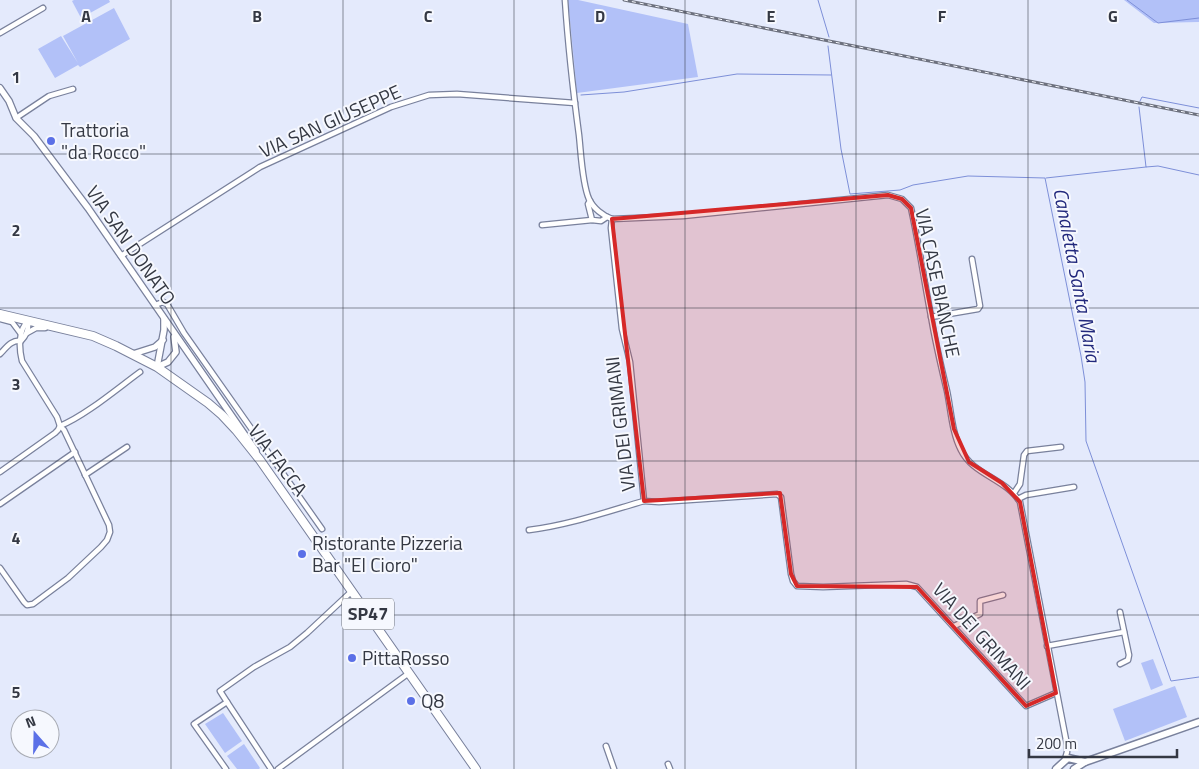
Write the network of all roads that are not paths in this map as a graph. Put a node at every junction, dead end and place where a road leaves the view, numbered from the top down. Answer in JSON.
{"nodes":[{"id":1,"x":565,"y":0,"type":"edge"},
{"id":2,"x":43,"y":8,"type":"dead end"},
{"id":3,"x":0,"y":33,"type":"edge"},
{"id":4,"x":0,"y":88,"type":"edge"},
{"id":5,"x":73,"y":89,"type":"dead end"},
{"id":6,"x":575,"y":103,"type":"junction"},
{"id":7,"x":16,"y":118,"type":"junction"},
{"id":8,"x":590,"y":201,"type":"junction"},
{"id":9,"x":609,"y":218,"type":"junction"},
{"id":10,"x":592,"y":220,"type":"junction"},
{"id":11,"x":542,"y":225,"type":"dead end"},
{"id":12,"x":121,"y":256,"type":"junction"},
{"id":13,"x":972,"y":259,"type":"dead end"},
{"id":14,"x":155,"y":305,"type":"junction"},
{"id":15,"x":0,"y":314,"type":"edge"},
{"id":16,"x":931,"y":317,"type":"junction"},
{"id":17,"x":0,"y":318,"type":"edge"},
{"id":18,"x":164,"y":319,"type":"junction"},
{"id":19,"x":28,"y":321,"type":"junction"},
{"id":20,"x":173,"y":332,"type":"junction"},
{"id":21,"x":27,"y":333,"type":"junction"},
{"id":22,"x":21,"y":334,"type":"junction"},
{"id":23,"x":80,"y":334,"type":"junction"},
{"id":24,"x":162,"y":340,"type":"junction"},
{"id":25,"x":21,"y":341,"type":"junction"},
{"id":26,"x":0,"y":354,"type":"edge"},
{"id":27,"x":133,"y":354,"type":"junction"},
{"id":28,"x":157,"y":367,"type":"junction"},
{"id":29,"x":140,"y":372,"type":"dead end"},
{"id":30,"x":60,"y":426,"type":"junction"},
{"id":31,"x":127,"y":447,"type":"dead end"},
{"id":32,"x":1061,"y":447,"type":"dead end"},
{"id":33,"x":74,"y":452,"type":"junction"},
{"id":34,"x":260,"y":460,"type":"junction"},
{"id":35,"x":0,"y":472,"type":"edge"},
{"id":36,"x":85,"y":474,"type":"junction"},
{"id":37,"x":1074,"y":487,"type":"dead end"},
{"id":38,"x":1014,"y":492,"type":"junction"},
{"id":39,"x":1018,"y":499,"type":"junction"},
{"id":40,"x":644,"y":501,"type":"junction"},
{"id":41,"x":0,"y":504,"type":"edge"},
{"id":42,"x":322,"y":529,"type":"dead end"},
{"id":43,"x":529,"y":530,"type":"dead end"},
{"id":44,"x":0,"y":568,"type":"edge"},
{"id":45,"x":352,"y":591,"type":"junction"},
{"id":46,"x":1003,"y":595,"type":"dead end"},
{"id":47,"x":1120,"y":612,"type":"dead end"},
{"id":48,"x":954,"y":626,"type":"junction"},
{"id":49,"x":1124,"y":632,"type":"junction"},
{"id":50,"x":1047,"y":646,"type":"junction"},
{"id":51,"x":1120,"y":664,"type":"dead end"},
{"id":52,"x":409,"y":673,"type":"junction"},
{"id":53,"x":1056,"y":693,"type":"junction"},
{"id":54,"x":227,"y":702,"type":"junction"},
{"id":55,"x":1199,"y":722,"type":"edge"},
{"id":56,"x":606,"y":746,"type":"dead end"},
{"id":57,"x":1067,"y":752,"type":"junction"},
{"id":58,"x":1073,"y":760,"type":"junction"},
{"id":59,"x":1085,"y":762,"type":"junction"},
{"id":60,"x":1064,"y":764,"type":"edge"},
{"id":61,"x":1075,"y":768,"type":"edge"},
{"id":62,"x":226,"y":769,"type":"edge"},
{"id":63,"x":272,"y":769,"type":"edge"},
{"id":64,"x":278,"y":769,"type":"edge"},
{"id":65,"x":476,"y":769,"type":"edge"},
{"id":66,"x":614,"y":769,"type":"edge"},
{"id":67,"x":1056,"y":769,"type":"edge"}],
"edges":[{"from":1,"to":6,"type":"street"},
{"from":2,"to":3,"type":"street"},
{"from":4,"to":7,"type":"street","name":"VIA SAN DONATO"},
{"from":5,"to":7,"type":"street"},
{"from":6,"to":8,"type":"street"},
{"from":6,"to":12,"type":"street","name":"VIA SAN GIUSEPPE"},
{"from":7,"to":12,"type":"street","name":"VIA SAN DONATO"},
{"from":8,"to":9,"type":"street"},
{"from":8,"to":10,"type":"street"},
{"from":9,"to":10,"type":"street","name":"VIA CASE BIANCHE"},
{"from":9,"to":16,"type":"street","name":"VIA CASE BIANCHE"},
{"from":9,"to":40,"type":"street","name":"VIA DEI GRIMANI"},
{"from":10,"to":11,"type":"street","name":"VIA CASE BIANCHE"},
{"from":12,"to":14,"type":"street","name":"VIA SAN DONATO"},
{"from":13,"to":16,"type":"street"},
{"from":14,"to":18,"type":"street","name":"VIA SAN DONATO"},
{"from":14,"to":42,"type":"street"},
{"from":15,"to":19,"type":"main road","number":"SP47"},
{"from":16,"to":38,"type":"street","name":"VIA CASE BIANCHE"},
{"from":17,"to":22,"type":"street"},
{"from":18,"to":20,"type":"street","name":"VIA SAN DONATO"},
{"from":18,"to":24,"type":"street","name":"VIA SAN DONATO"},
{"from":19,"to":21,"type":"street"},
{"from":19,"to":22,"type":"street"},
{"from":19,"to":23,"type":"main road","number":"SP47"},
{"from":20,"to":28,"type":"street","name":"VIA SAN DONATO"},
{"from":20,"to":34,"type":"street","name":"VIA SAN DONATO"},
{"from":21,"to":23,"type":"street"},
{"from":21,"to":25,"type":"street"},
{"from":22,"to":25,"type":"street"},
{"from":23,"to":27,"type":"main road","number":"SP47"},
{"from":24,"to":27,"type":"street"},
{"from":24,"to":28,"type":"street","name":"VIA SAN DONATO"},
{"from":25,"to":26,"type":"street"},
{"from":25,"to":30,"type":"street"},
{"from":27,"to":28,"type":"main road","number":"SP47"},
{"from":28,"to":34,"type":"main road","name":"VIA FACCA","number":"SP47"},
{"from":29,"to":30,"type":"street"},
{"from":30,"to":33,"type":"street"},
{"from":30,"to":35,"type":"street"},
{"from":31,"to":36,"type":"street"},
{"from":32,"to":38,"type":"street"},
{"from":33,"to":36,"type":"street"},
{"from":33,"to":41,"type":"street"},
{"from":34,"to":45,"type":"main road","name":"VIA FACCA","number":"SP47"},
{"from":36,"to":44,"type":"street"},
{"from":37,"to":39,"type":"street"},
{"from":38,"to":39,"type":"street","name":"VIA CASE BIANCHE"},
{"from":39,"to":50,"type":"street","name":"VIA CASE BIANCHE"},
{"from":40,"to":43,"type":"street"},
{"from":40,"to":48,"type":"street","name":"VIA DEI GRIMANI"},
{"from":45,"to":52,"type":"main road","name":"VIA FACCA","number":"SP47"},
{"from":45,"to":54,"type":"street"},
{"from":46,"to":48,"type":"street"},
{"from":47,"to":49,"type":"street"},
{"from":48,"to":53,"type":"street","name":"VIA DEI GRIMANI"},
{"from":49,"to":50,"type":"street"},
{"from":49,"to":51,"type":"street"},
{"from":50,"to":53,"type":"street","name":"VIA CASE BIANCHE"},
{"from":52,"to":64,"type":"street"},
{"from":52,"to":65,"type":"main road","name":"VIA FACCA","number":"SP47"},
{"from":53,"to":57,"type":"street","name":"VIA CASE BIANCHE"},
{"from":54,"to":62,"type":"street"},
{"from":54,"to":63,"type":"street"},
{"from":55,"to":59,"type":"main road"},
{"from":56,"to":66,"type":"street"},
{"from":57,"to":58,"type":"street"},
{"from":57,"to":60,"type":"street","name":"VIA CASE BIANCHE"},
{"from":58,"to":59,"type":"main road"},
{"from":58,"to":60,"type":"main road"},
{"from":58,"to":61,"type":"main road"},
{"from":59,"to":61,"type":"main road"},
{"from":60,"to":67,"type":"main road"}]}
